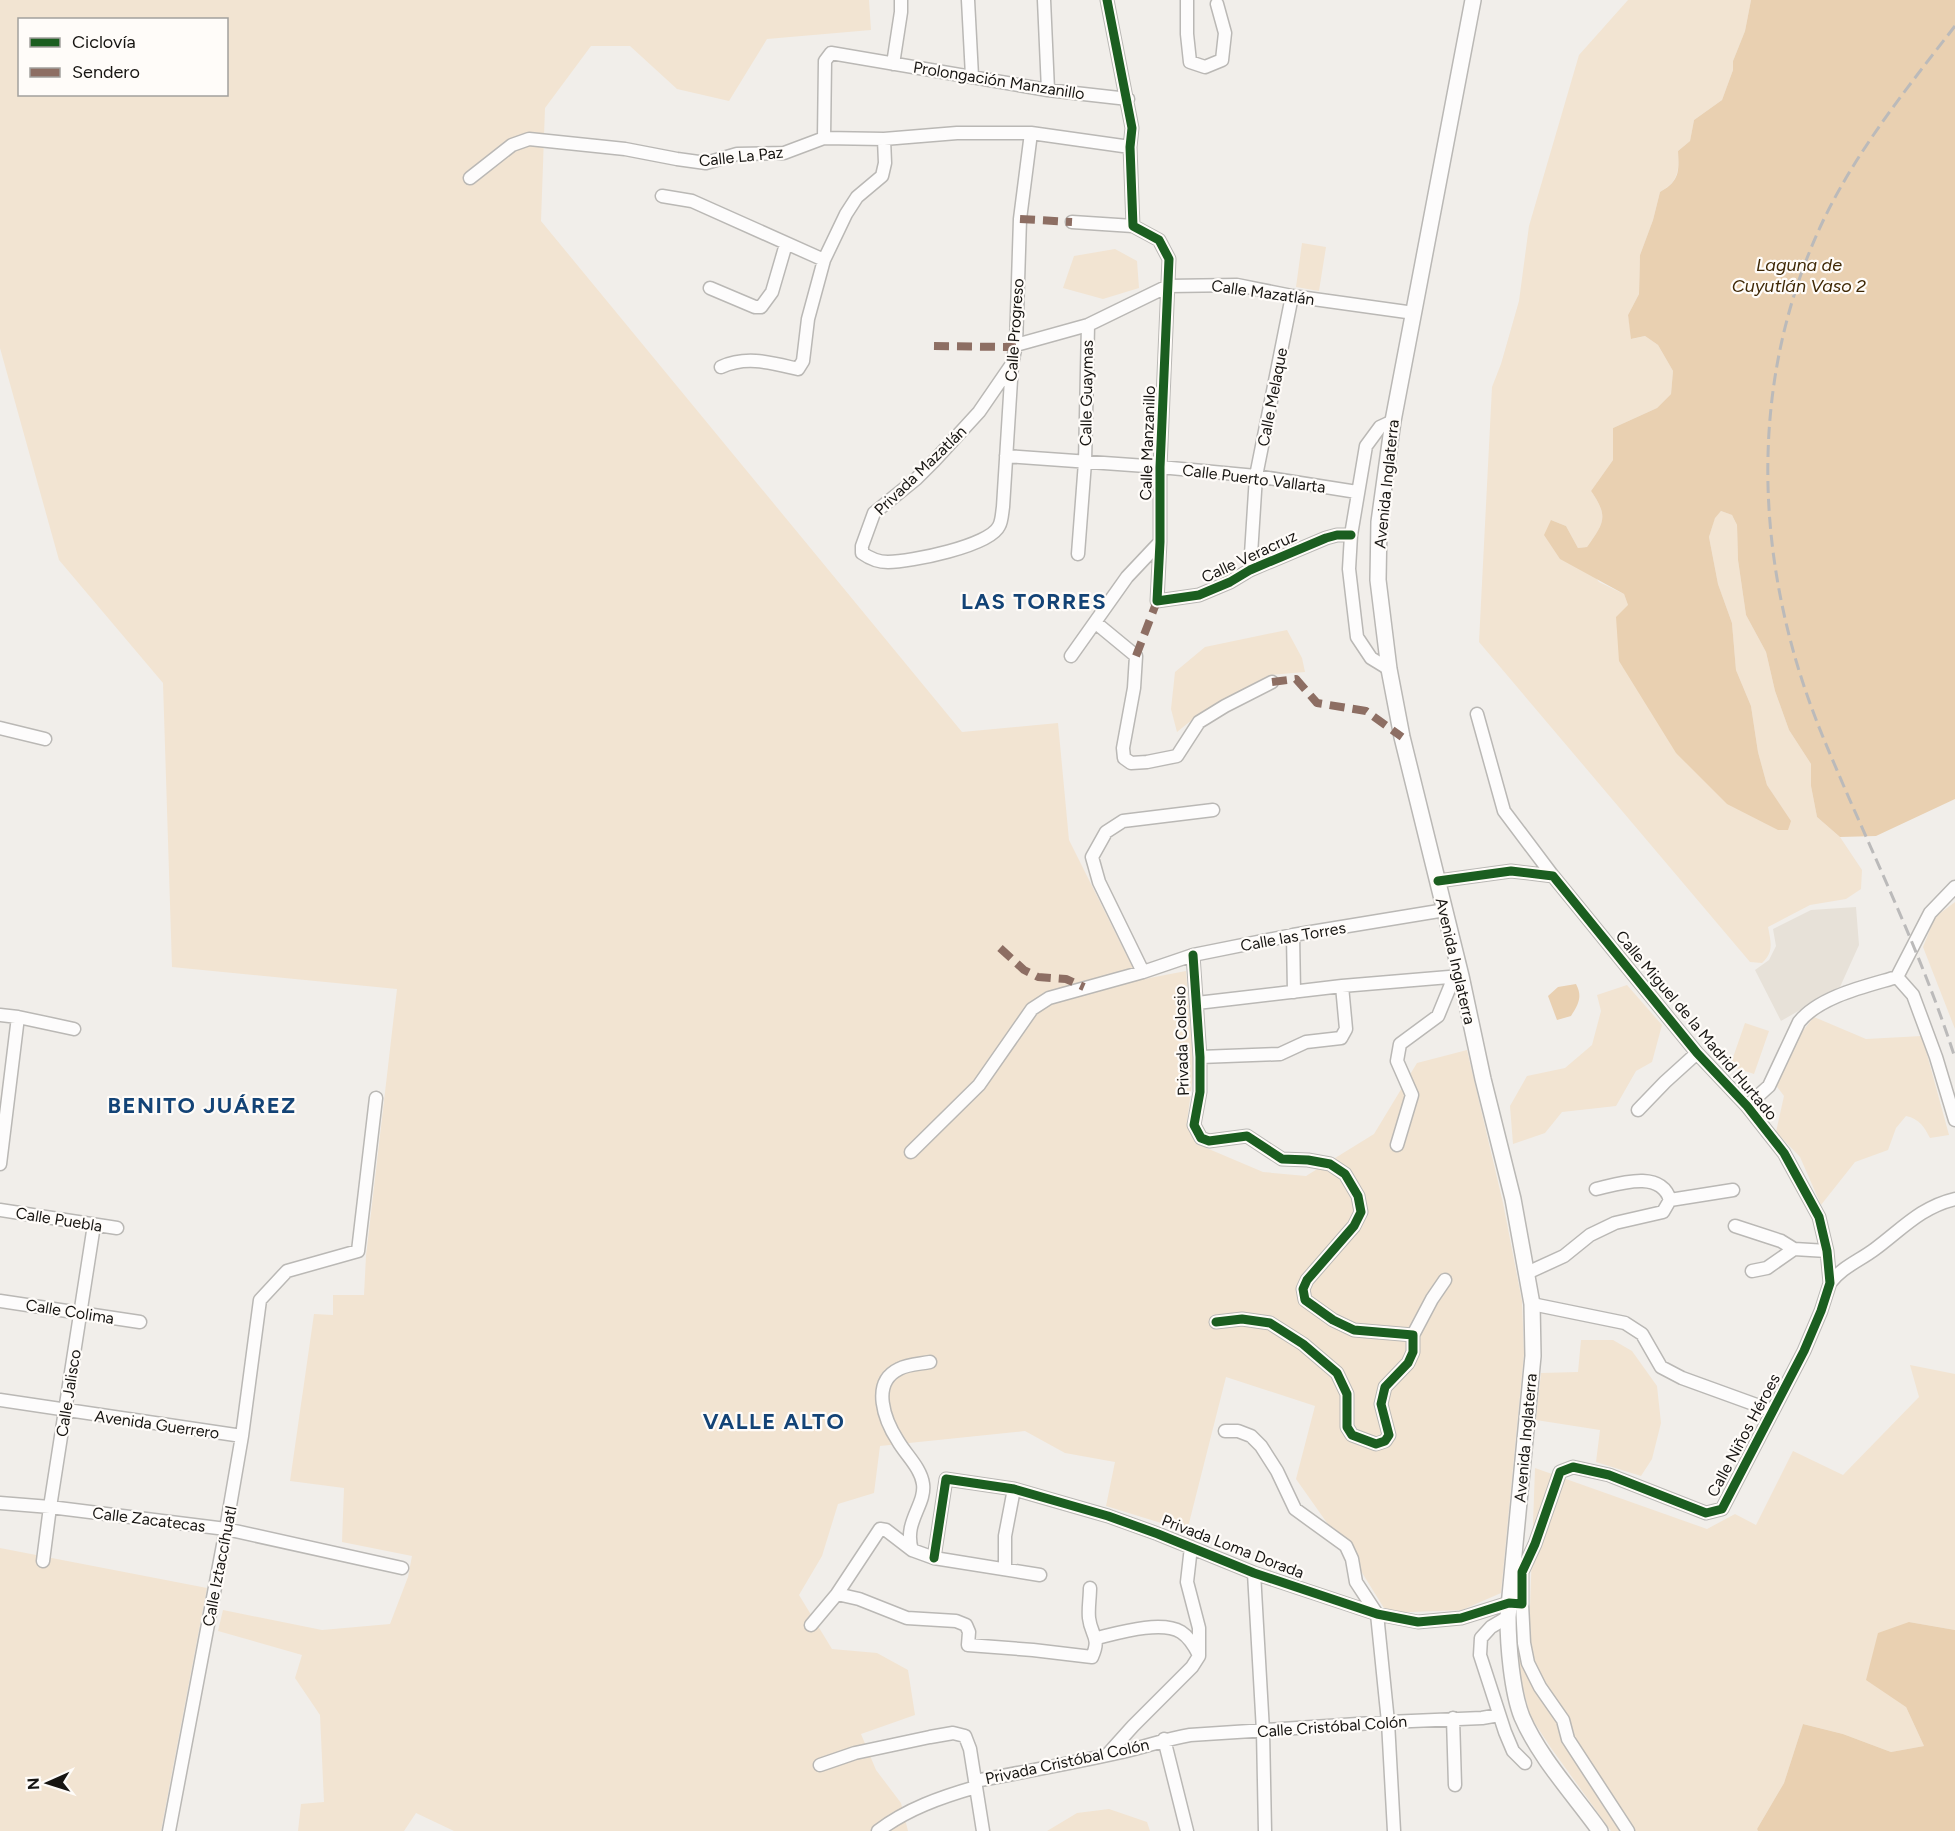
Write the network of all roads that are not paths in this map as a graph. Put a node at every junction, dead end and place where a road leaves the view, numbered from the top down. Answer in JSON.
{"nodes":[{"id":1,"x":901,"y":0,"type":"edge"},
{"id":2,"x":968,"y":0,"type":"edge"},
{"id":3,"x":1044,"y":0,"type":"edge"},
{"id":4,"x":1107,"y":0,"type":"edge"},
{"id":5,"x":1187,"y":0,"type":"edge"},
{"id":6,"x":1473,"y":0,"type":"edge"},
{"id":7,"x":1218,"y":4,"type":"dead end"},
{"id":8,"x":893,"y":64,"type":"junction"},
{"id":9,"x":972,"y":76,"type":"junction"},
{"id":10,"x":1048,"y":90,"type":"junction"},
{"id":11,"x":1128,"y":99,"type":"junction"},
{"id":12,"x":1031,"y":133,"type":"junction"},
{"id":13,"x":824,"y":138,"type":"junction"},
{"id":14,"x":884,"y":139,"type":"junction"},
{"id":15,"x":1130,"y":147,"type":"junction"},
{"id":16,"x":470,"y":178,"type":"dead end"},
{"id":17,"x":662,"y":196,"type":"dead end"},
{"id":18,"x":1072,"y":222,"type":"dead end"},
{"id":19,"x":1133,"y":226,"type":"junction"},
{"id":20,"x":786,"y":244,"type":"junction"},
{"id":21,"x":824,"y":260,"type":"junction"},
{"id":22,"x":1168,"y":285,"type":"junction"},
{"id":23,"x":710,"y":288,"type":"dead end"},
{"id":24,"x":1292,"y":296,"type":"junction"},
{"id":25,"x":1414,"y":313,"type":"junction"},
{"id":26,"x":1088,"y":325,"type":"junction"},
{"id":27,"x":1016,"y":345,"type":"junction"},
{"id":28,"x":1012,"y":364,"type":"junction"},
{"id":29,"x":721,"y":367,"type":"dead end"},
{"id":30,"x":1392,"y":421,"type":"junction"},
{"id":31,"x":1006,"y":456,"type":"junction"},
{"id":32,"x":1085,"y":462,"type":"junction"},
{"id":33,"x":1160,"y":467,"type":"junction"},
{"id":34,"x":1256,"y":476,"type":"junction"},
{"id":35,"x":1357,"y":492,"type":"junction"},
{"id":36,"x":999,"y":527,"type":"joint"},
{"id":37,"x":1351,"y":535,"type":"junction"},
{"id":38,"x":1160,"y":542,"type":"junction"},
{"id":39,"x":1078,"y":554,"type":"dead end"},
{"id":40,"x":1250,"y":570,"type":"junction"},
{"id":41,"x":1157,"y":601,"type":"joint"},
{"id":42,"x":1096,"y":623,"type":"junction"},
{"id":43,"x":1071,"y":656,"type":"dead end"},
{"id":44,"x":1389,"y":669,"type":"junction"},
{"id":45,"x":1272,"y":682,"type":"dead end"},
{"id":46,"x":1477,"y":714,"type":"dead end"},
{"id":47,"x":0,"y":729,"type":"edge"},
{"id":48,"x":45,"y":739,"type":"dead end"},
{"id":49,"x":1213,"y":810,"type":"dead end"},
{"id":50,"x":1553,"y":876,"type":"junction"},
{"id":51,"x":1438,"y":881,"type":"junction"},
{"id":52,"x":1955,"y":887,"type":"edge"},
{"id":53,"x":1445,"y":910,"type":"junction"},
{"id":54,"x":1293,"y":935,"type":"junction"},
{"id":55,"x":1192,"y":955,"type":"junction"},
{"id":56,"x":1143,"y":972,"type":"junction"},
{"id":57,"x":1458,"y":977,"type":"junction"},
{"id":58,"x":1898,"y":977,"type":"junction"},
{"id":59,"x":1342,"y":986,"type":"junction"},
{"id":60,"x":1294,"y":992,"type":"junction"},
{"id":61,"x":1197,"y":1003,"type":"junction"},
{"id":62,"x":0,"y":1015,"type":"edge"},
{"id":63,"x":18,"y":1017,"type":"junction"},
{"id":64,"x":74,"y":1029,"type":"dead end"},
{"id":65,"x":1697,"y":1053,"type":"junction"},
{"id":66,"x":1200,"y":1057,"type":"junction"},
{"id":67,"x":376,"y":1098,"type":"dead end"},
{"id":68,"x":1747,"y":1106,"type":"junction"},
{"id":69,"x":3,"y":1107,"type":"edge"},
{"id":70,"x":1638,"y":1110,"type":"dead end"},
{"id":71,"x":1955,"y":1120,"type":"edge"},
{"id":72,"x":1397,"y":1145,"type":"dead end"},
{"id":73,"x":911,"y":1152,"type":"dead end"},
{"id":74,"x":0,"y":1164,"type":"edge"},
{"id":75,"x":1596,"y":1189,"type":"dead end"},
{"id":76,"x":1733,"y":1190,"type":"dead end"},
{"id":77,"x":1955,"y":1198,"type":"edge"},
{"id":78,"x":1670,"y":1200,"type":"junction"},
{"id":79,"x":0,"y":1210,"type":"edge"},
{"id":80,"x":94,"y":1225,"type":"junction"},
{"id":81,"x":1735,"y":1226,"type":"dead end"},
{"id":82,"x":117,"y":1228,"type":"dead end"},
{"id":83,"x":1794,"y":1249,"type":"junction"},
{"id":84,"x":1827,"y":1251,"type":"junction"},
{"id":85,"x":1752,"y":1271,"type":"dead end"},
{"id":86,"x":1527,"y":1273,"type":"junction"},
{"id":87,"x":1445,"y":1280,"type":"dead end"},
{"id":88,"x":1830,"y":1283,"type":"junction"},
{"id":89,"x":0,"y":1301,"type":"edge"},
{"id":90,"x":1532,"y":1304,"type":"junction"},
{"id":91,"x":1821,"y":1311,"type":"joint"},
{"id":92,"x":81,"y":1313,"type":"junction"},
{"id":93,"x":140,"y":1322,"type":"dead end"},
{"id":94,"x":1216,"y":1322,"type":"dead end"},
{"id":95,"x":1413,"y":1335,"type":"junction"},
{"id":96,"x":930,"y":1362,"type":"dead end"},
{"id":97,"x":0,"y":1400,"type":"edge"},
{"id":98,"x":65,"y":1410,"type":"junction"},
{"id":99,"x":1773,"y":1411,"type":"junction"},
{"id":100,"x":1225,"y":1431,"type":"dead end"},
{"id":101,"x":242,"y":1436,"type":"junction"},
{"id":102,"x":1014,"y":1489,"type":"junction"},
{"id":103,"x":0,"y":1503,"type":"edge"},
{"id":104,"x":50,"y":1507,"type":"junction"},
{"id":105,"x":226,"y":1529,"type":"junction"},
{"id":106,"x":1191,"y":1547,"type":"junction"},
{"id":107,"x":912,"y":1550,"type":"junction"},
{"id":108,"x":934,"y":1558,"type":"junction"},
{"id":109,"x":44,"y":1561,"type":"dead end"},
{"id":110,"x":402,"y":1568,"type":"dead end"},
{"id":111,"x":1005,"y":1569,"type":"junction"},
{"id":112,"x":1254,"y":1573,"type":"junction"},
{"id":113,"x":1040,"y":1575,"type":"dead end"},
{"id":114,"x":1090,"y":1588,"type":"dead end"},
{"id":115,"x":837,"y":1594,"type":"junction"},
{"id":116,"x":1513,"y":1608,"type":"junction"},
{"id":117,"x":1377,"y":1614,"type":"junction"},
{"id":118,"x":811,"y":1624,"type":"dead end"},
{"id":119,"x":1097,"y":1638,"type":"junction"},
{"id":120,"x":1199,"y":1656,"type":"junction"},
{"id":121,"x":1500,"y":1714,"type":"junction"},
{"id":122,"x":1453,"y":1719,"type":"junction"},
{"id":123,"x":1388,"y":1722,"type":"junction"},
{"id":124,"x":1263,"y":1731,"type":"junction"},
{"id":125,"x":1164,"y":1739,"type":"junction"},
{"id":126,"x":1107,"y":1755,"type":"junction"},
{"id":127,"x":1525,"y":1763,"type":"dead end"},
{"id":128,"x":820,"y":1765,"type":"dead end"},
{"id":129,"x":975,"y":1784,"type":"junction"},
{"id":130,"x":1455,"y":1785,"type":"dead end"},
{"id":131,"x":169,"y":1831,"type":"edge"},
{"id":132,"x":878,"y":1831,"type":"edge"},
{"id":133,"x":983,"y":1831,"type":"edge"},
{"id":134,"x":1186,"y":1831,"type":"edge"},
{"id":135,"x":1265,"y":1831,"type":"edge"},
{"id":136,"x":1394,"y":1831,"type":"edge"},
{"id":137,"x":1600,"y":1831,"type":"edge"},
{"id":138,"x":1628,"y":1831,"type":"edge"}],
"edges":[{"from":1,"to":8,"type":"street"},
{"from":2,"to":9,"type":"street"},
{"from":3,"to":10,"type":"street"},
{"from":4,"to":11,"type":"street"},
{"from":5,"to":7,"type":"street"},
{"from":6,"to":25,"type":"main road","name":"Avenida Inglaterra"},
{"from":8,"to":9,"type":"street","name":"Prolongación Manzanillo"},
{"from":8,"to":13,"type":"street","name":"Prolongación Manzanillo"},
{"from":9,"to":10,"type":"street","name":"Prolongación Manzanillo"},
{"from":10,"to":11,"type":"street","name":"Prolongación Manzanillo"},
{"from":11,"to":15,"type":"street"},
{"from":12,"to":14,"type":"street","name":"Calle La Paz"},
{"from":12,"to":15,"type":"street","name":"Calle La Paz"},
{"from":12,"to":27,"type":"street","name":"Calle Progreso"},
{"from":13,"to":14,"type":"street","name":"Calle La Paz"},
{"from":13,"to":16,"type":"street","name":"Calle La Paz"},
{"from":14,"to":21,"type":"street"},
{"from":15,"to":19,"type":"street"},
{"from":17,"to":20,"type":"street"},
{"from":18,"to":19,"type":"street"},
{"from":19,"to":22,"type":"street"},
{"from":20,"to":21,"type":"street"},
{"from":20,"to":23,"type":"street"},
{"from":21,"to":29,"type":"street"},
{"from":22,"to":24,"type":"street","name":"Calle Mazatlán"},
{"from":22,"to":26,"type":"street","name":"Calle Mazatlán"},
{"from":22,"to":33,"type":"street","name":"Calle Manzanillo"},
{"from":24,"to":25,"type":"street","name":"Calle Mazatlán"},
{"from":24,"to":34,"type":"street","name":"Calle Melaque"},
{"from":25,"to":30,"type":"main road","name":"Avenida Inglaterra"},
{"from":26,"to":27,"type":"street","name":"Calle Mazatlán"},
{"from":26,"to":32,"type":"street","name":"Calle Guaymas"},
{"from":27,"to":28,"type":"street","name":"Calle Progreso"},
{"from":28,"to":31,"type":"street","name":"Calle Progreso"},
{"from":28,"to":36,"type":"street","name":"Privada Mazatlán"},
{"from":30,"to":35,"type":"street"},
{"from":30,"to":44,"type":"main road","name":"Avenida Inglaterra"},
{"from":31,"to":32,"type":"street","name":"Calle Puerto Vallarta"},
{"from":31,"to":36,"type":"street","name":"Calle Progreso"},
{"from":32,"to":33,"type":"street","name":"Calle Puerto Vallarta"},
{"from":32,"to":39,"type":"street","name":"Calle Guaymas"},
{"from":33,"to":34,"type":"street","name":"Calle Puerto Vallarta"},
{"from":33,"to":38,"type":"street","name":"Calle Manzanillo"},
{"from":34,"to":35,"type":"street","name":"Calle Puerto Vallarta"},
{"from":34,"to":40,"type":"street","name":"Calle Melaque"},
{"from":35,"to":37,"type":"street"},
{"from":37,"to":40,"type":"street","name":"Calle Veracruz"},
{"from":37,"to":44,"type":"street"},
{"from":38,"to":41,"type":"street","name":"Calle Manzanillo"},
{"from":38,"to":42,"type":"street"},
{"from":40,"to":41,"type":"street","name":"Calle Veracruz"},
{"from":42,"to":43,"type":"street"},
{"from":42,"to":45,"type":"street"},
{"from":44,"to":51,"type":"main road","name":"Avenida Inglaterra"},
{"from":46,"to":50,"type":"street","name":"Calle Miguel de la Madrid Hurtado"},
{"from":47,"to":48,"type":"street"},
{"from":49,"to":56,"type":"street"},
{"from":50,"to":51,"type":"street"},
{"from":50,"to":65,"type":"street","name":"Calle Miguel de la Madrid Hurtado"},
{"from":51,"to":53,"type":"main road","name":"Avenida Inglaterra"},
{"from":52,"to":58,"type":"street"},
{"from":53,"to":54,"type":"street","name":"Calle las Torres"},
{"from":53,"to":57,"type":"main road","name":"Avenida Inglaterra"},
{"from":54,"to":55,"type":"street","name":"Calle las Torres"},
{"from":54,"to":60,"type":"street"},
{"from":55,"to":56,"type":"street","name":"Calle las Torres"},
{"from":55,"to":61,"type":"street","name":"Privada Colosio"},
{"from":56,"to":73,"type":"street","name":"Calle las Torres"},
{"from":57,"to":59,"type":"street"},
{"from":57,"to":72,"type":"street"},
{"from":57,"to":86,"type":"main road","name":"Avenida Inglaterra"},
{"from":58,"to":68,"type":"street"},
{"from":58,"to":71,"type":"street"},
{"from":59,"to":60,"type":"street"},
{"from":59,"to":66,"type":"street"},
{"from":60,"to":61,"type":"street"},
{"from":61,"to":66,"type":"street","name":"Privada Colosio"},
{"from":62,"to":63,"type":"street"},
{"from":63,"to":64,"type":"street"},
{"from":63,"to":69,"type":"street"},
{"from":65,"to":68,"type":"street","name":"Calle Miguel de la Madrid Hurtado"},
{"from":65,"to":70,"type":"street"},
{"from":66,"to":95,"type":"street","name":"Privada Colosio"},
{"from":67,"to":101,"type":"street","name":"Calle Iztaccíhuatl"},
{"from":68,"to":84,"type":"street","name":"Calle Miguel de la Madrid Hurtado"},
{"from":69,"to":74,"type":"street"},
{"from":75,"to":78,"type":"street"},
{"from":76,"to":78,"type":"street"},
{"from":77,"to":88,"type":"street"},
{"from":78,"to":86,"type":"street"},
{"from":79,"to":80,"type":"street","name":"Calle Puebla"},
{"from":80,"to":82,"type":"street","name":"Calle Puebla"},
{"from":80,"to":92,"type":"street","name":"Calle Jalisco"},
{"from":81,"to":83,"type":"street"},
{"from":83,"to":84,"type":"street"},
{"from":83,"to":85,"type":"street"},
{"from":84,"to":88,"type":"street","name":"Calle Miguel de la Madrid Hurtado"},
{"from":86,"to":90,"type":"main road","name":"Avenida Inglaterra"},
{"from":87,"to":95,"type":"street"},
{"from":88,"to":91,"type":"street","name":"Calle Miguel de la Madrid Hurtado"},
{"from":89,"to":92,"type":"street","name":"Calle Colima"},
{"from":90,"to":99,"type":"street"},
{"from":90,"to":116,"type":"main road","name":"Avenida Inglaterra"},
{"from":91,"to":99,"type":"street","name":"Calle Niños Héroes"},
{"from":92,"to":93,"type":"street","name":"Calle Colima"},
{"from":92,"to":98,"type":"street","name":"Calle Jalisco"},
{"from":94,"to":95,"type":"street"},
{"from":96,"to":107,"type":"street"},
{"from":97,"to":98,"type":"street","name":"Avenida Guerrero"},
{"from":98,"to":101,"type":"street","name":"Avenida Guerrero"},
{"from":98,"to":104,"type":"street","name":"Calle Jalisco"},
{"from":99,"to":116,"type":"street","name":"Calle Niños Héroes"},
{"from":100,"to":117,"type":"street"},
{"from":101,"to":105,"type":"street","name":"Calle Iztaccíhuatl"},
{"from":102,"to":106,"type":"street","name":"Privada Loma Dorada"},
{"from":102,"to":108,"type":"street","name":"Privada Loma Dorada"},
{"from":102,"to":111,"type":"street"},
{"from":103,"to":104,"type":"street","name":"Calle Zacatecas"},
{"from":104,"to":105,"type":"street","name":"Calle Zacatecas"},
{"from":104,"to":109,"type":"street","name":"Calle Jalisco"},
{"from":105,"to":110,"type":"street","name":"Calle Zacatecas"},
{"from":105,"to":131,"type":"street","name":"Calle Iztaccíhuatl"},
{"from":106,"to":112,"type":"street","name":"Privada Loma Dorada"},
{"from":106,"to":120,"type":"street"},
{"from":107,"to":108,"type":"street"},
{"from":107,"to":115,"type":"street"},
{"from":108,"to":111,"type":"street"},
{"from":111,"to":113,"type":"street"},
{"from":112,"to":117,"type":"street","name":"Privada Loma Dorada"},
{"from":112,"to":124,"type":"street"},
{"from":114,"to":119,"type":"street"},
{"from":115,"to":118,"type":"street"},
{"from":115,"to":119,"type":"street"},
{"from":116,"to":117,"type":"street","name":"Privada Loma Dorada"},
{"from":116,"to":121,"type":"street"},
{"from":116,"to":137,"type":"main road","name":"Avenida Inglaterra"},
{"from":116,"to":138,"type":"street","name":"Calle Niños Héroes"},
{"from":117,"to":123,"type":"street"},
{"from":119,"to":120,"type":"street"},
{"from":120,"to":126,"type":"street"},
{"from":121,"to":122,"type":"street","name":"Calle Cristóbal Colón"},
{"from":121,"to":127,"type":"street"},
{"from":122,"to":123,"type":"street","name":"Calle Cristóbal Colón"},
{"from":122,"to":130,"type":"street"},
{"from":123,"to":124,"type":"street","name":"Calle Cristóbal Colón"},
{"from":123,"to":136,"type":"street"},
{"from":124,"to":125,"type":"street","name":"Calle Cristóbal Colón"},
{"from":124,"to":135,"type":"street"},
{"from":125,"to":126,"type":"street","name":"Privada Cristóbal Colón"},
{"from":125,"to":134,"type":"street"},
{"from":126,"to":129,"type":"street","name":"Privada Cristóbal Colón"},
{"from":128,"to":129,"type":"street"},
{"from":129,"to":132,"type":"street","name":"Privada Cristóbal Colón"},
{"from":129,"to":133,"type":"street","name":"Privada Cristóbal Colón"}]}
